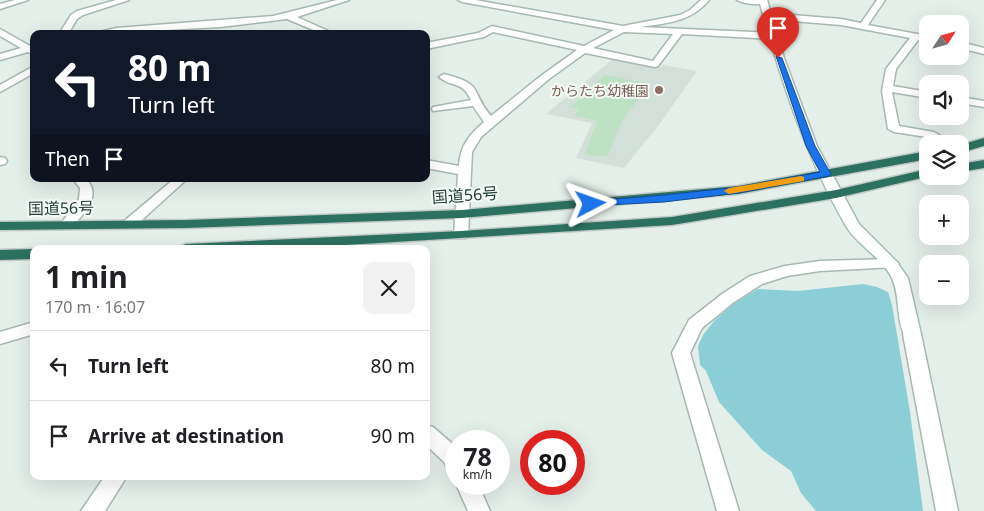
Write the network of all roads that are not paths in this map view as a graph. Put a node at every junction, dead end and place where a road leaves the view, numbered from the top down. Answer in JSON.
{"nodes":[{"id":1,"x":24,"y":0,"type":"edge"},
{"id":2,"x":125,"y":0,"type":"edge"},
{"id":3,"x":344,"y":0,"type":"edge"},
{"id":4,"x":462,"y":0,"type":"edge"},
{"id":5,"x":518,"y":0,"type":"edge"},
{"id":6,"x":705,"y":0,"type":"edge"},
{"id":7,"x":742,"y":0,"type":"edge"},
{"id":8,"x":881,"y":0,"type":"edge"},
{"id":9,"x":764,"y":1,"type":"edge"},
{"id":10,"x":0,"y":7,"type":"edge"},
{"id":11,"x":505,"y":9,"type":"junction"},
{"id":12,"x":288,"y":16,"type":"junction"},
{"id":13,"x":768,"y":16,"type":"junction"},
{"id":14,"x":863,"y":26,"type":"junction"},
{"id":15,"x":622,"y":29,"type":"junction"},
{"id":16,"x":66,"y":30,"type":"edge"},
{"id":17,"x":130,"y":30,"type":"edge"},
{"id":18,"x":321,"y":30,"type":"edge"},
{"id":19,"x":0,"y":32,"type":"edge"},
{"id":20,"x":679,"y":32,"type":"junction"},
{"id":21,"x":774,"y":36,"type":"junction"},
{"id":22,"x":915,"y":37,"type":"junction"},
{"id":23,"x":919,"y":38,"type":"edge"},
{"id":24,"x":430,"y":45,"type":"edge"},
{"id":25,"x":969,"y":47,"type":"edge"},
{"id":26,"x":30,"y":48,"type":"edge"},
{"id":27,"x":587,"y":48,"type":"junction"},
{"id":28,"x":30,"y":50,"type":"edge"},
{"id":29,"x":984,"y":51,"type":"edge"},
{"id":30,"x":0,"y":57,"type":"edge"},
{"id":31,"x":30,"y":71,"type":"edge"},
{"id":32,"x":444,"y":77,"type":"dead end"},
{"id":33,"x":888,"y":88,"type":"junction"},
{"id":34,"x":0,"y":89,"type":"edge"},
{"id":35,"x":919,"y":93,"type":"edge"},
{"id":36,"x":477,"y":102,"type":"junction"},
{"id":37,"x":969,"y":102,"type":"edge"},
{"id":38,"x":984,"y":104,"type":"edge"},
{"id":39,"x":437,"y":109,"type":"dead end"},
{"id":40,"x":491,"y":123,"type":"junction"},
{"id":41,"x":932,"y":135,"type":"edge"},
{"id":42,"x":984,"y":142,"type":"edge"},
{"id":43,"x":969,"y":146,"type":"edge"},
{"id":44,"x":919,"y":157,"type":"edge"},
{"id":45,"x":984,"y":164,"type":"edge"},
{"id":46,"x":430,"y":165,"type":"edge"},
{"id":47,"x":969,"y":166,"type":"edge"},
{"id":48,"x":464,"y":171,"type":"junction"},
{"id":49,"x":826,"y":174,"type":"junction"},
{"id":50,"x":919,"y":175,"type":"edge"},
{"id":51,"x":82,"y":182,"type":"edge"},
{"id":52,"x":178,"y":182,"type":"edge"},
{"id":53,"x":836,"y":194,"type":"junction"},
{"id":54,"x":462,"y":214,"type":"junction"},
{"id":55,"x":67,"y":225,"type":"junction"},
{"id":56,"x":128,"y":225,"type":"junction"},
{"id":57,"x":0,"y":226,"type":"edge"},
{"id":58,"x":461,"y":235,"type":"junction"},
{"id":59,"x":294,"y":245,"type":"edge"},
{"id":60,"x":30,"y":254,"type":"edge"},
{"id":61,"x":0,"y":255,"type":"edge"},
{"id":62,"x":891,"y":264,"type":"junction"},
{"id":63,"x":30,"y":329,"type":"edge"},
{"id":64,"x":0,"y":338,"type":"edge"},
{"id":65,"x":430,"y":437,"type":"edge"},
{"id":66,"x":445,"y":450,"type":"edge"},
{"id":67,"x":113,"y":480,"type":"edge"},
{"id":68,"x":472,"y":495,"type":"edge"},
{"id":69,"x":92,"y":511,"type":"edge"},
{"id":70,"x":479,"y":511,"type":"edge"},
{"id":71,"x":728,"y":511,"type":"edge"},
{"id":72,"x":947,"y":511,"type":"edge"}],
"edges":[{"from":1,"to":10,"type":"street"},
{"from":2,"to":16,"type":"street"},
{"from":3,"to":12,"type":"street"},
{"from":4,"to":11,"type":"street"},
{"from":5,"to":11,"type":"street"},
{"from":6,"to":15,"type":"street"},
{"from":7,"to":9,"type":"street"},
{"from":8,"to":14,"type":"street"},
{"from":9,"to":13,"type":"street"},
{"from":11,"to":15,"type":"street"},
{"from":12,"to":17,"type":"street"},
{"from":12,"to":18,"type":"street"},
{"from":13,"to":14,"type":"street"},
{"from":13,"to":21,"type":"street"},
{"from":14,"to":22,"type":"street"},
{"from":15,"to":20,"type":"street"},
{"from":15,"to":27,"type":"street"},
{"from":19,"to":26,"type":"street"},
{"from":20,"to":21,"type":"street"},
{"from":20,"to":27,"type":"street"},
{"from":21,"to":49,"type":"street"},
{"from":22,"to":23,"type":"street"},
{"from":22,"to":33,"type":"street"},
{"from":24,"to":27,"type":"street"},
{"from":25,"to":29,"type":"street"},
{"from":27,"to":40,"type":"street"},
{"from":28,"to":30,"type":"street"},
{"from":31,"to":34,"type":"street"},
{"from":32,"to":36,"type":"street"},
{"from":33,"to":35,"type":"street"},
{"from":33,"to":41,"type":"street"},
{"from":36,"to":39,"type":"street"},
{"from":36,"to":40,"type":"street"},
{"from":37,"to":38,"type":"street"},
{"from":40,"to":48,"type":"street"},
{"from":42,"to":43,"type":"highway"},
{"from":44,"to":49,"type":"highway","name":"国道56号"},
{"from":45,"to":47,"type":"highway"},
{"from":46,"to":48,"type":"street"},
{"from":48,"to":54,"type":"street"},
{"from":49,"to":53,"type":"street"},
{"from":49,"to":54,"type":"highway","name":"国道56号"},
{"from":50,"to":53,"type":"highway"},
{"from":51,"to":55,"type":"street"},
{"from":52,"to":56,"type":"street"},
{"from":53,"to":58,"type":"highway"},
{"from":53,"to":62,"type":"street"},
{"from":54,"to":56,"type":"highway","name":"国道56号"},
{"from":54,"to":58,"type":"street"},
{"from":55,"to":56,"type":"highway","name":"国道56号"},
{"from":55,"to":57,"type":"highway","name":"国道56号"},
{"from":58,"to":59,"type":"highway"},
{"from":60,"to":61,"type":"highway"},
{"from":62,"to":71,"type":"street"},
{"from":62,"to":72,"type":"street"},
{"from":63,"to":64,"type":"street"},
{"from":65,"to":66,"type":"street"},
{"from":67,"to":69,"type":"street"},
{"from":68,"to":70,"type":"street"}]}
